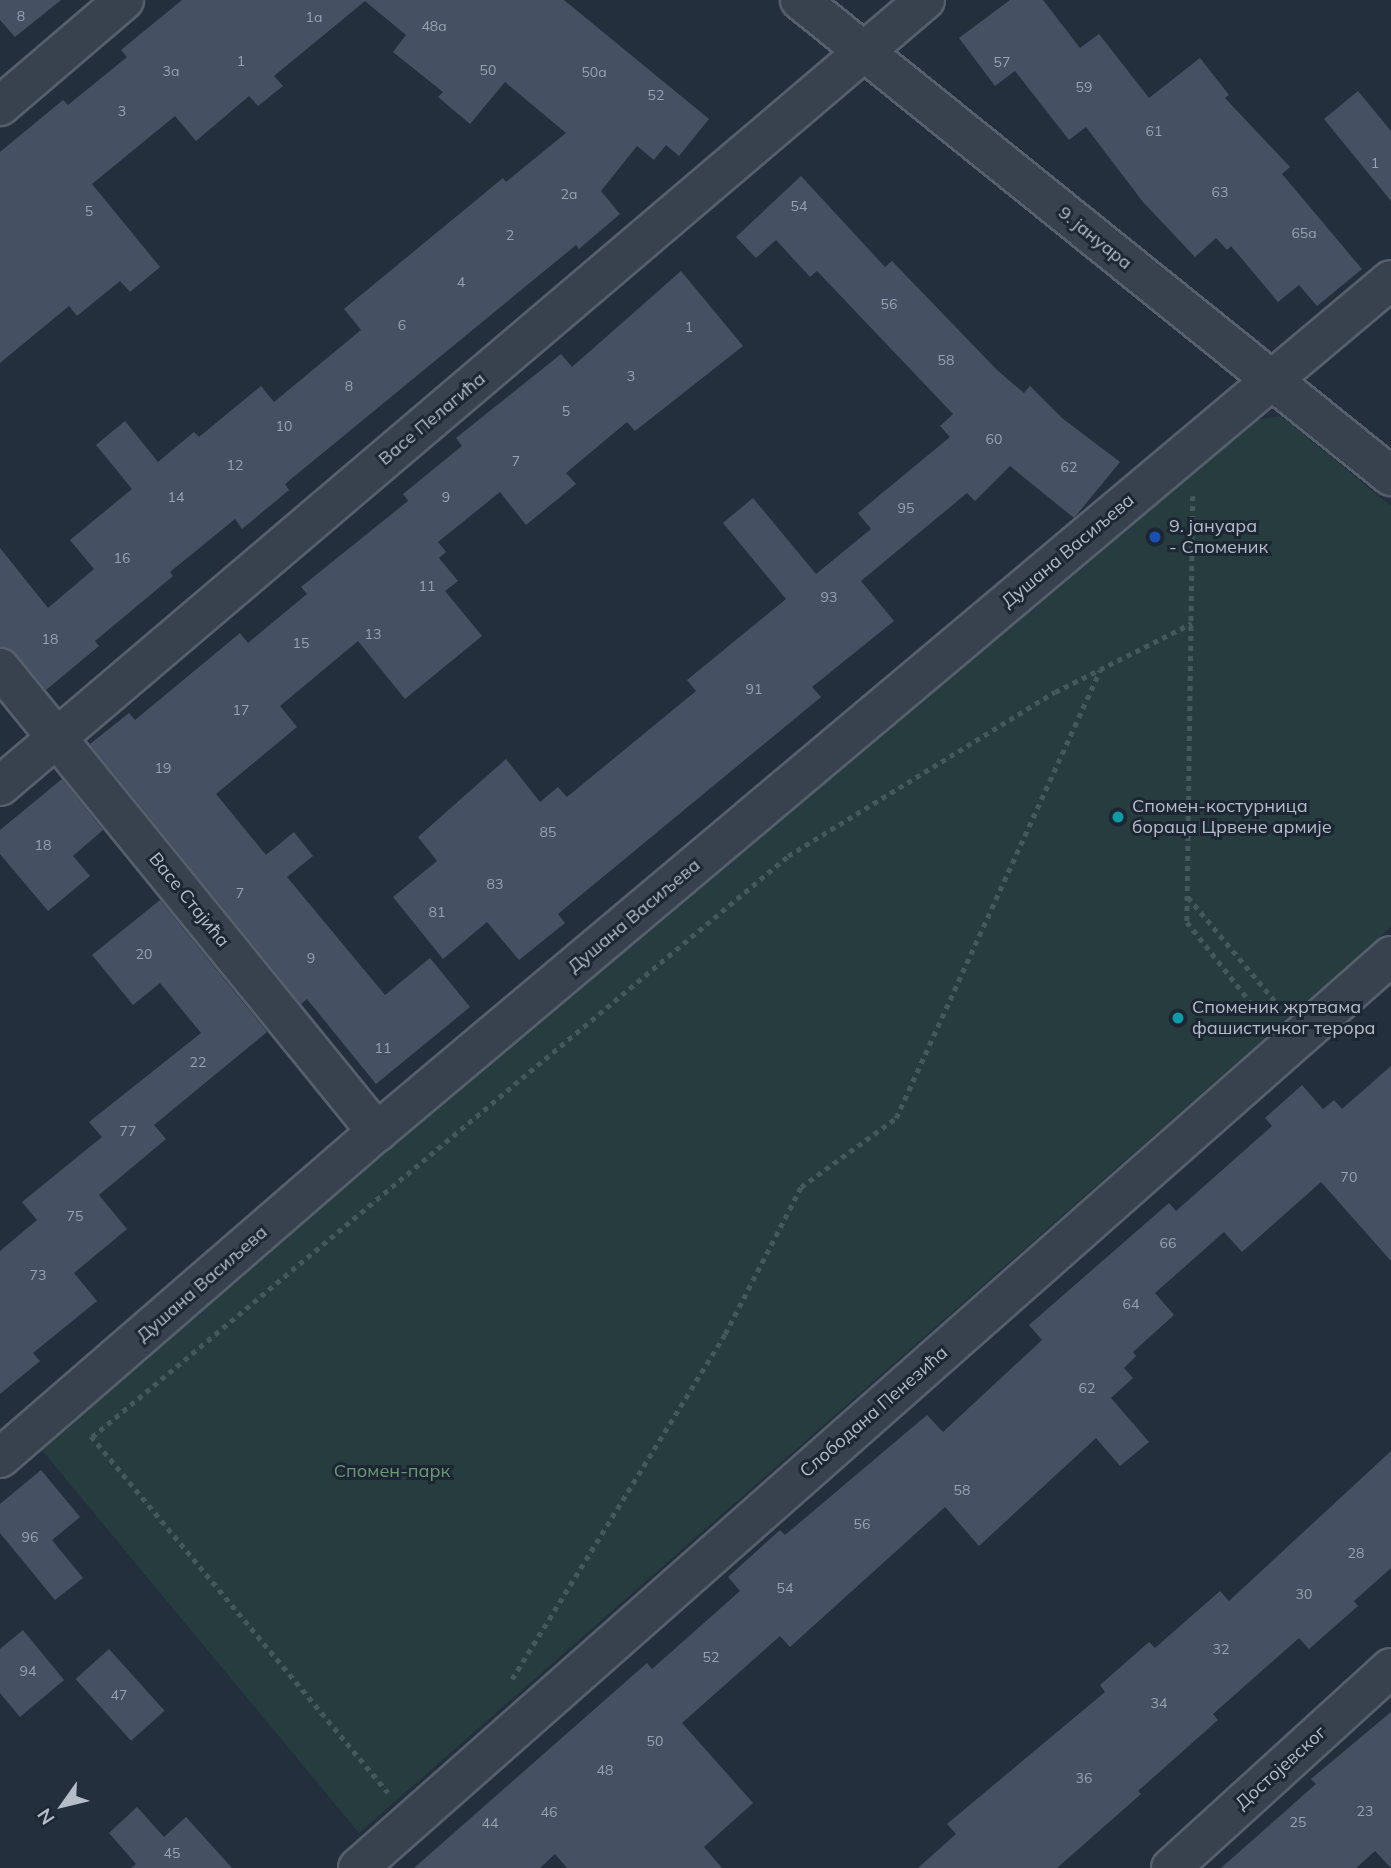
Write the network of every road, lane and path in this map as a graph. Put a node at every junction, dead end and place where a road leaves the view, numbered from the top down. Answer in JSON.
{"nodes":[{"id":1,"x":124,"y":0,"type":"edge"},
{"id":2,"x":800,"y":0,"type":"edge"},
{"id":3,"x":925,"y":0,"type":"edge"},
{"id":4,"x":863,"y":52,"type":"junction"},
{"id":5,"x":0,"y":106,"type":"edge"},
{"id":6,"x":1391,"y":279,"type":"edge"},
{"id":7,"x":1272,"y":380,"type":"junction"},
{"id":8,"x":1193,"y":446,"type":"junction"},
{"id":9,"x":1391,"y":476,"type":"edge"},
{"id":10,"x":1192,"y":623,"type":"junction"},
{"id":11,"x":0,"y":668,"type":"edge"},
{"id":12,"x":1101,"y":669,"type":"junction"},
{"id":13,"x":58,"y":738,"type":"junction"},
{"id":14,"x":0,"y":786,"type":"edge"},
{"id":15,"x":1187,"y":897,"type":"junction"},
{"id":16,"x":1391,"y":956,"type":"edge"},
{"id":17,"x":1252,"y":1004,"type":"dead end"},
{"id":18,"x":1302,"y":1034,"type":"junction"},
{"id":19,"x":377,"y":1132,"type":"junction"},
{"id":20,"x":65,"y":1404,"type":"junction"},
{"id":21,"x":92,"y":1437,"type":"junction"},
{"id":22,"x":0,"y":1458,"type":"edge"},
{"id":23,"x":1391,"y":1668,"type":"edge"},
{"id":24,"x":506,"y":1692,"type":"dead end"},
{"id":25,"x":411,"y":1819,"type":"junction"},
{"id":26,"x":358,"y":1868,"type":"edge"},
{"id":27,"x":1171,"y":1868,"type":"edge"}],
"edges":[{"from":1,"to":5,"type":"street"},
{"from":2,"to":4,"type":"street","name":"9. јануара"},
{"from":3,"to":4,"type":"street","name":"Васе Пелагића"},
{"from":4,"to":7,"type":"street","name":"9. јануара"},
{"from":4,"to":13,"type":"street","name":"Васе Пелагића"},
{"from":6,"to":7,"type":"street","name":"Душана Васиљева"},
{"from":7,"to":8,"type":"street","name":"Душана Васиљева"},
{"from":7,"to":9,"type":"street","name":"9. јануара"},
{"from":8,"to":10,"type":"path"},
{"from":8,"to":19,"type":"street","name":"Душана Васиљева"},
{"from":10,"to":12,"type":"path"},
{"from":10,"to":15,"type":"path"},
{"from":11,"to":13,"type":"street","name":"Васе Стајића"},
{"from":12,"to":21,"type":"path"},
{"from":12,"to":24,"type":"path"},
{"from":13,"to":14,"type":"street","name":"Васе Пелагића"},
{"from":13,"to":19,"type":"street","name":"Васе Стајића"},
{"from":15,"to":17,"type":"path"},
{"from":15,"to":18,"type":"path"},
{"from":16,"to":18,"type":"street","name":"Слободана Пенезића"},
{"from":18,"to":25,"type":"street","name":"Слободана Пенезића"},
{"from":19,"to":20,"type":"street","name":"Душана Васиљева"},
{"from":20,"to":21,"type":"path"},
{"from":20,"to":22,"type":"street","name":"Душана Васиљева"},
{"from":21,"to":25,"type":"path"},
{"from":23,"to":27,"type":"street","name":"Достојевског"},
{"from":25,"to":26,"type":"street","name":"Слободана Пенезића"}]}
